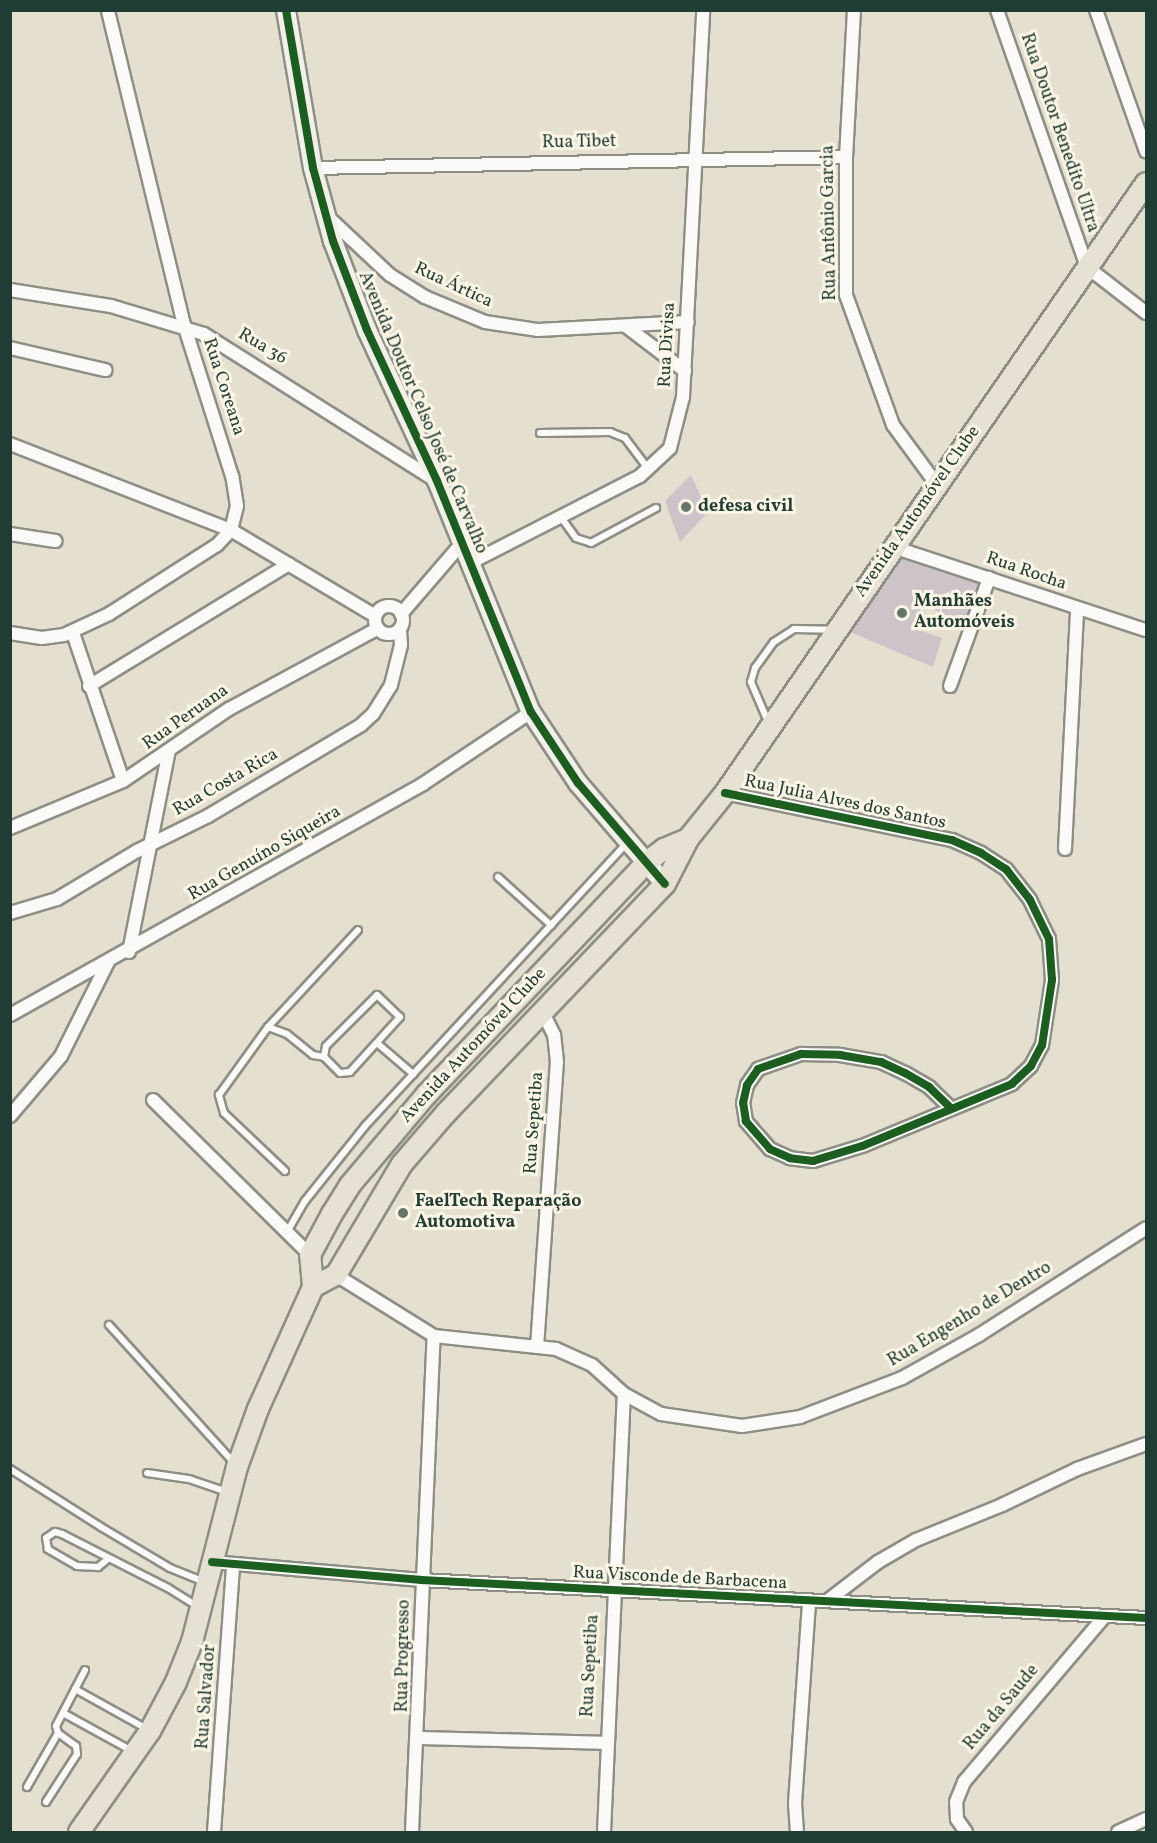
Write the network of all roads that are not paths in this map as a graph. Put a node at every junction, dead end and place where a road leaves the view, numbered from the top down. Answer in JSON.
{"nodes":[{"id":1,"x":108,"y":10,"type":"edge"},
{"id":2,"x":286,"y":10,"type":"edge"},
{"id":3,"x":704,"y":10,"type":"edge"},
{"id":4,"x":854,"y":10,"type":"edge"},
{"id":5,"x":997,"y":10,"type":"edge"},
{"id":6,"x":1096,"y":10,"type":"edge"},
{"id":7,"x":1146,"y":151,"type":"edge"},
{"id":8,"x":846,"y":156,"type":"junction"},
{"id":9,"x":694,"y":159,"type":"junction"},
{"id":10,"x":313,"y":168,"type":"junction"},
{"id":11,"x":1146,"y":183,"type":"edge"},
{"id":12,"x":325,"y":214,"type":"junction"},
{"id":13,"x":1087,"y":267,"type":"junction"},
{"id":14,"x":10,"y":290,"type":"edge"},
{"id":15,"x":1146,"y":313,"type":"edge"},
{"id":16,"x":688,"y":322,"type":"junction"},
{"id":17,"x":184,"y":325,"type":"junction"},
{"id":18,"x":627,"y":327,"type":"junction"},
{"id":19,"x":10,"y":348,"type":"edge"},
{"id":20,"x":105,"y":370,"type":"dead end"},
{"id":21,"x":685,"y":371,"type":"junction"},
{"id":22,"x":540,"y":433,"type":"dead end"},
{"id":23,"x":10,"y":444,"type":"edge"},
{"id":24,"x":649,"y":469,"type":"junction"},
{"id":25,"x":437,"y":481,"type":"junction"},
{"id":26,"x":937,"y":485,"type":"junction"},
{"id":27,"x":656,"y":508,"type":"dead end"},
{"id":28,"x":560,"y":515,"type":"junction"},
{"id":29,"x":231,"y":530,"type":"junction"},
{"id":30,"x":10,"y":534,"type":"edge"},
{"id":31,"x":55,"y":541,"type":"dead end"},
{"id":32,"x":462,"y":543,"type":"junction"},
{"id":33,"x":893,"y":547,"type":"junction"},
{"id":34,"x":470,"y":563,"type":"junction"},
{"id":35,"x":289,"y":564,"type":"junction"},
{"id":36,"x":989,"y":578,"type":"junction"},
{"id":37,"x":1077,"y":608,"type":"junction"},
{"id":38,"x":401,"y":614,"type":"junction"},
{"id":39,"x":375,"y":616,"type":"junction"},
{"id":40,"x":377,"y":629,"type":"junction"},
{"id":41,"x":400,"y":629,"type":"junction"},
{"id":42,"x":837,"y":630,"type":"junction"},
{"id":43,"x":1146,"y":630,"type":"edge"},
{"id":44,"x":10,"y":633,"type":"edge"},
{"id":45,"x":73,"y":633,"type":"junction"},
{"id":46,"x":89,"y":686,"type":"junction"},
{"id":47,"x":950,"y":686,"type":"dead end"},
{"id":48,"x":531,"y":712,"type":"junction"},
{"id":49,"x":770,"y":728,"type":"junction"},
{"id":50,"x":169,"y":750,"type":"junction"},
{"id":51,"x":123,"y":781,"type":"junction"},
{"id":52,"x":726,"y":793,"type":"junction"},
{"id":53,"x":10,"y":828,"type":"edge"},
{"id":54,"x":688,"y":839,"type":"junction"},
{"id":55,"x":627,"y":843,"type":"junction"},
{"id":56,"x":152,"y":844,"type":"junction"},
{"id":57,"x":1065,"y":849,"type":"dead end"},
{"id":58,"x":646,"y":863,"type":"junction"},
{"id":59,"x":498,"y":877,"type":"dead end"},
{"id":60,"x":665,"y":884,"type":"junction"},
{"id":61,"x":10,"y":913,"type":"edge"},
{"id":62,"x":551,"y":925,"type":"junction"},
{"id":63,"x":358,"y":930,"type":"dead end"},
{"id":64,"x":129,"y":952,"type":"junction"},
{"id":65,"x":108,"y":962,"type":"junction"},
{"id":66,"x":537,"y":978,"type":"junction"},
{"id":67,"x":543,"y":1012,"type":"junction"},
{"id":68,"x":10,"y":1016,"type":"edge"},
{"id":69,"x":268,"y":1028,"type":"junction"},
{"id":70,"x":377,"y":1043,"type":"junction"},
{"id":71,"x":324,"y":1057,"type":"junction"},
{"id":72,"x":413,"y":1074,"type":"junction"},
{"id":73,"x":427,"y":1094,"type":"junction"},
{"id":74,"x":153,"y":1100,"type":"dead end"},
{"id":75,"x":951,"y":1108,"type":"junction"},
{"id":76,"x":446,"y":1113,"type":"junction"},
{"id":77,"x":10,"y":1116,"type":"edge"},
{"id":78,"x":285,"y":1171,"type":"dead end"},
{"id":79,"x":1146,"y":1228,"type":"edge"},
{"id":80,"x":287,"y":1232,"type":"junction"},
{"id":81,"x":310,"y":1255,"type":"junction"},
{"id":82,"x":336,"y":1275,"type":"junction"},
{"id":83,"x":313,"y":1287,"type":"junction"},
{"id":84,"x":109,"y":1325,"type":"dead end"},
{"id":85,"x":434,"y":1336,"type":"junction"},
{"id":86,"x":537,"y":1347,"type":"junction"},
{"id":87,"x":624,"y":1394,"type":"junction"},
{"id":88,"x":1146,"y":1444,"type":"edge"},
{"id":89,"x":237,"y":1467,"type":"junction"},
{"id":90,"x":10,"y":1469,"type":"edge"},
{"id":91,"x":147,"y":1473,"type":"dead end"},
{"id":92,"x":230,"y":1493,"type":"junction"},
{"id":93,"x":108,"y":1559,"type":"junction"},
{"id":94,"x":212,"y":1562,"type":"junction"},
{"id":95,"x":233,"y":1565,"type":"junction"},
{"id":96,"x":421,"y":1580,"type":"junction"},
{"id":97,"x":207,"y":1583,"type":"junction"},
{"id":98,"x":613,"y":1591,"type":"junction"},
{"id":99,"x":810,"y":1601,"type":"junction"},
{"id":100,"x":827,"y":1601,"type":"junction"},
{"id":101,"x":201,"y":1609,"type":"junction"},
{"id":102,"x":1104,"y":1617,"type":"junction"},
{"id":103,"x":1146,"y":1618,"type":"edge"},
{"id":104,"x":85,"y":1670,"type":"dead end"},
{"id":105,"x":75,"y":1689,"type":"junction"},
{"id":106,"x":63,"y":1713,"type":"junction"},
{"id":107,"x":150,"y":1731,"type":"junction"},
{"id":108,"x":58,"y":1733,"type":"junction"},
{"id":109,"x":417,"y":1738,"type":"junction"},
{"id":110,"x":605,"y":1743,"type":"junction"},
{"id":111,"x":135,"y":1753,"type":"junction"},
{"id":112,"x":27,"y":1786,"type":"dead end"},
{"id":113,"x":46,"y":1803,"type":"dead end"},
{"id":114,"x":1146,"y":1818,"type":"edge"},
{"id":115,"x":79,"y":1833,"type":"edge"},
{"id":116,"x":214,"y":1833,"type":"edge"},
{"id":117,"x":412,"y":1833,"type":"edge"},
{"id":118,"x":604,"y":1833,"type":"edge"},
{"id":119,"x":797,"y":1833,"type":"edge"},
{"id":120,"x":966,"y":1833,"type":"edge"},
{"id":121,"x":1118,"y":1833,"type":"edge"}],
"edges":[{"from":1,"to":17,"type":"street","name":"Rua Coreana"},
{"from":2,"to":10,"type":"street","name":"Avenida Doutor Celso José de Carvalho"},
{"from":3,"to":9,"type":"street","name":"Rua Divisa"},
{"from":4,"to":8,"type":"street","name":"Rua Antônio Garcia"},
{"from":5,"to":13,"type":"street","name":"Rua Doutor Benedito Ultra"},
{"from":6,"to":7,"type":"street"},
{"from":8,"to":9,"type":"street","name":"Rua Tibet"},
{"from":8,"to":26,"type":"street","name":"Rua Antônio Garcia"},
{"from":9,"to":10,"type":"street","name":"Rua Tibet"},
{"from":9,"to":16,"type":"street","name":"Rua Divisa"},
{"from":10,"to":12,"type":"street","name":"Avenida Doutor Celso José de Carvalho"},
{"from":11,"to":13,"type":"main road","name":"Avenida Automóvel Clube"},
{"from":12,"to":18,"type":"street","name":"Rua Ártica"},
{"from":12,"to":25,"type":"street","name":"Avenida Doutor Celso José de Carvalho"},
{"from":13,"to":15,"type":"street"},
{"from":13,"to":26,"type":"main road","name":"Avenida Automóvel Clube"},
{"from":14,"to":17,"type":"street","name":"Rua 36"},
{"from":16,"to":18,"type":"street","name":"Rua Ártica"},
{"from":16,"to":21,"type":"street","name":"Rua Divisa"},
{"from":17,"to":25,"type":"street","name":"Rua 36"},
{"from":17,"to":29,"type":"street","name":"Rua Coreana"},
{"from":18,"to":21,"type":"street"},
{"from":19,"to":20,"type":"street"},
{"from":21,"to":24,"type":"street","name":"Rua Divisa"},
{"from":22,"to":24,"type":"lane"},
{"from":23,"to":29,"type":"street"},
{"from":24,"to":28,"type":"street","name":"Rua Divisa"},
{"from":25,"to":32,"type":"street","name":"Avenida Doutor Celso José de Carvalho"},
{"from":26,"to":33,"type":"main road","name":"Avenida Automóvel Clube"},
{"from":27,"to":28,"type":"lane"},
{"from":28,"to":34,"type":"street","name":"Rua Divisa"},
{"from":29,"to":35,"type":"street"},
{"from":29,"to":45,"type":"street"},
{"from":30,"to":31,"type":"street"},
{"from":32,"to":34,"type":"street","name":"Avenida Doutor Celso José de Carvalho"},
{"from":32,"to":38,"type":"street"},
{"from":33,"to":36,"type":"street","name":"Rua Rocha"},
{"from":33,"to":42,"type":"main road","name":"Avenida Automóvel Clube"},
{"from":34,"to":48,"type":"street","name":"Avenida Doutor Celso José de Carvalho"},
{"from":35,"to":39,"type":"street"},
{"from":35,"to":46,"type":"street"},
{"from":36,"to":37,"type":"street","name":"Rua Rocha"},
{"from":36,"to":47,"type":"street"},
{"from":37,"to":43,"type":"street","name":"Rua Rocha"},
{"from":37,"to":57,"type":"street"},
{"from":38,"to":39,"type":"street"},
{"from":38,"to":41,"type":"street"},
{"from":39,"to":40,"type":"street"},
{"from":40,"to":41,"type":"street"},
{"from":40,"to":50,"type":"street","name":"Rua Peruana"},
{"from":41,"to":56,"type":"street","name":"Rua Costa Rica"},
{"from":42,"to":49,"type":"main road","name":"Avenida Automóvel Clube"},
{"from":42,"to":49,"type":"lane"},
{"from":44,"to":45,"type":"street"},
{"from":45,"to":46,"type":"street"},
{"from":46,"to":51,"type":"street"},
{"from":48,"to":55,"type":"street","name":"Avenida Doutor Celso José de Carvalho"},
{"from":48,"to":64,"type":"street","name":"Rua Genuíno Siqueira"},
{"from":49,"to":52,"type":"main road","name":"Avenida Automóvel Clube"},
{"from":50,"to":51,"type":"street","name":"Rua Peruana"},
{"from":50,"to":56,"type":"street"},
{"from":51,"to":53,"type":"street","name":"Rua Peruana"},
{"from":52,"to":54,"type":"main road","name":"Avenida Automóvel Clube"},
{"from":52,"to":75,"type":"street","name":"Rua Julia Alves dos Santos"},
{"from":54,"to":58,"type":"main road","name":"Avenida Automóvel Clube"},
{"from":54,"to":60,"type":"main road","name":"Avenida Automóvel Clube"},
{"from":55,"to":58,"type":"street","name":"Avenida Doutor Celso José de Carvalho"},
{"from":55,"to":62,"type":"lane"},
{"from":56,"to":61,"type":"street","name":"Rua Costa Rica"},
{"from":56,"to":64,"type":"street"},
{"from":58,"to":60,"type":"street","name":"Avenida Doutor Celso José de Carvalho"},
{"from":58,"to":66,"type":"main road","name":"Avenida Automóvel Clube"},
{"from":59,"to":62,"type":"lane"},
{"from":60,"to":67,"type":"main road","name":"Avenida Automóvel Clube"},
{"from":62,"to":72,"type":"lane"},
{"from":63,"to":69,"type":"lane"},
{"from":64,"to":65,"type":"street","name":"Rua Genuíno Siqueira"},
{"from":65,"to":68,"type":"street","name":"Rua Genuíno Siqueira"},
{"from":65,"to":77,"type":"street"},
{"from":66,"to":67,"type":"main road"},
{"from":66,"to":73,"type":"main road","name":"Avenida Automóvel Clube"},
{"from":67,"to":76,"type":"main road","name":"Avenida Automóvel Clube"},
{"from":67,"to":86,"type":"street","name":"Rua Sepetiba"},
{"from":69,"to":71,"type":"lane"},
{"from":69,"to":78,"type":"lane"},
{"from":70,"to":71,"type":"lane"},
{"from":70,"to":71,"type":"lane"},
{"from":70,"to":72,"type":"lane"},
{"from":72,"to":80,"type":"lane"},
{"from":73,"to":76,"type":"main road"},
{"from":73,"to":81,"type":"main road","name":"Avenida Automóvel Clube"},
{"from":74,"to":80,"type":"street"},
{"from":75,"to":75,"type":"street","name":"Rua Julia Alves dos Santos"},
{"from":76,"to":82,"type":"main road","name":"Avenida Automóvel Clube"},
{"from":79,"to":87,"type":"street","name":"Rua Engenho de Dentro"},
{"from":80,"to":81,"type":"street"},
{"from":81,"to":83,"type":"main road"},
{"from":82,"to":83,"type":"main road"},
{"from":82,"to":85,"type":"street"},
{"from":83,"to":89,"type":"main road"},
{"from":84,"to":89,"type":"lane"},
{"from":85,"to":86,"type":"street","name":"Rua Engenho de Dentro"},
{"from":85,"to":96,"type":"street","name":"Rua Progresso"},
{"from":86,"to":87,"type":"street","name":"Rua Engenho de Dentro"},
{"from":87,"to":98,"type":"street","name":"Rua Sepetiba"},
{"from":88,"to":100,"type":"street"},
{"from":89,"to":92,"type":"main road"},
{"from":90,"to":97,"type":"lane"},
{"from":91,"to":92,"type":"lane"},
{"from":92,"to":94,"type":"main road"},
{"from":93,"to":93,"type":"lane"},
{"from":93,"to":101,"type":"lane"},
{"from":94,"to":95,"type":"street","name":"Rua Visconde de Barbacena"},
{"from":94,"to":97,"type":"main road"},
{"from":95,"to":96,"type":"street","name":"Rua Visconde de Barbacena"},
{"from":95,"to":116,"type":"street","name":"Rua Salvador"},
{"from":96,"to":98,"type":"street","name":"Rua Visconde de Barbacena"},
{"from":96,"to":109,"type":"street","name":"Rua Progresso"},
{"from":97,"to":101,"type":"main road"},
{"from":98,"to":99,"type":"street","name":"Rua Visconde de Barbacena"},
{"from":98,"to":110,"type":"street","name":"Rua Sepetiba"},
{"from":99,"to":100,"type":"street","name":"Rua Visconde de Barbacena"},
{"from":99,"to":119,"type":"street"},
{"from":100,"to":102,"type":"street","name":"Rua Visconde de Barbacena"},
{"from":101,"to":107,"type":"main road"},
{"from":102,"to":103,"type":"street","name":"Rua Visconde de Barbacena"},
{"from":102,"to":120,"type":"street","name":"Rua da Saude"},
{"from":104,"to":105,"type":"lane"},
{"from":105,"to":106,"type":"lane"},
{"from":105,"to":107,"type":"lane"},
{"from":106,"to":108,"type":"lane"},
{"from":106,"to":111,"type":"lane"},
{"from":107,"to":111,"type":"main road"},
{"from":108,"to":112,"type":"lane"},
{"from":108,"to":113,"type":"lane"},
{"from":109,"to":110,"type":"street"},
{"from":109,"to":117,"type":"street","name":"Rua Progresso"},
{"from":110,"to":118,"type":"street","name":"Rua Sepetiba"},
{"from":111,"to":115,"type":"main road"},
{"from":114,"to":121,"type":"street"}]}
